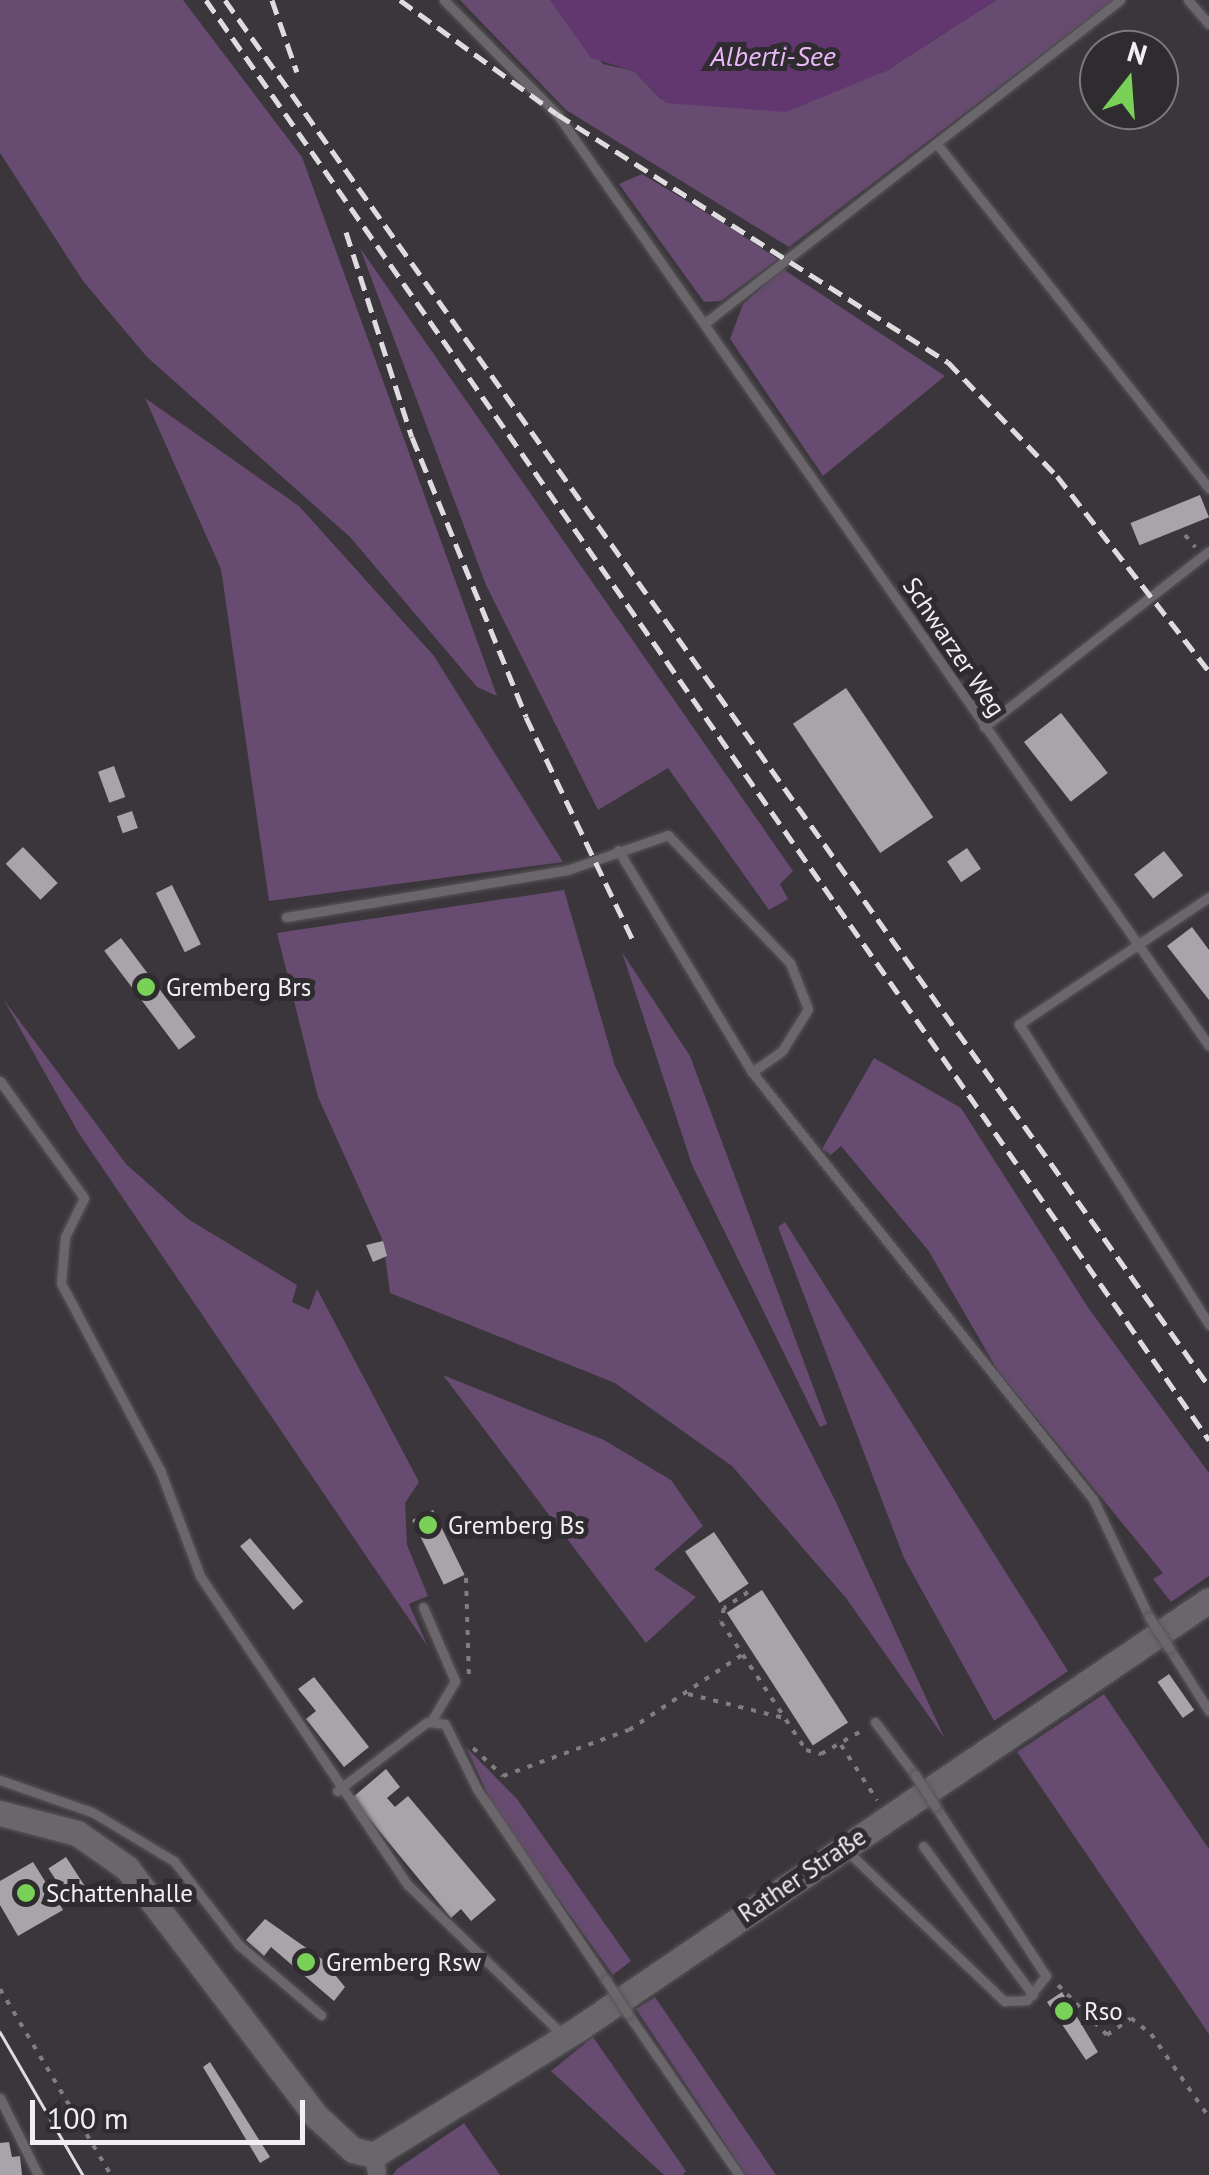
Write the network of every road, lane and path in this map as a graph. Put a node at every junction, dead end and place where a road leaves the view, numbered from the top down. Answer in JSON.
{"nodes":[{"id":1,"x":444,"y":0,"type":"edge"},
{"id":2,"x":1120,"y":0,"type":"edge"},
{"id":3,"x":1188,"y":0,"type":"edge"},
{"id":4,"x":1209,"y":24,"type":"edge"},
{"id":5,"x":937,"y":144,"type":"junction"},
{"id":6,"x":705,"y":324,"type":"junction"},
{"id":7,"x":1209,"y":489,"type":"edge"},
{"id":8,"x":1209,"y":551,"type":"edge"},
{"id":9,"x":984,"y":728,"type":"junction"},
{"id":10,"x":618,"y":850,"type":"junction"},
{"id":11,"x":1208,"y":899,"type":"edge"},
{"id":12,"x":286,"y":918,"type":"dead end"},
{"id":13,"x":1135,"y":947,"type":"junction"},
{"id":14,"x":1209,"y":1046,"type":"edge"},
{"id":15,"x":752,"y":1072,"type":"junction"},
{"id":16,"x":0,"y":1080,"type":"edge"},
{"id":17,"x":1209,"y":1325,"type":"edge"},
{"id":18,"x":466,"y":1578,"type":"dead end"},
{"id":19,"x":748,"y":1592,"type":"dead end"},
{"id":20,"x":1209,"y":1600,"type":"edge"},
{"id":21,"x":424,"y":1607,"type":"dead end"},
{"id":22,"x":742,"y":1656,"type":"junction"},
{"id":23,"x":455,"y":1681,"type":"junction"},
{"id":24,"x":688,"y":1694,"type":"junction"},
{"id":25,"x":1209,"y":1712,"type":"edge"},
{"id":26,"x":784,"y":1718,"type":"junction"},
{"id":27,"x":432,"y":1720,"type":"junction"},
{"id":28,"x":876,"y":1722,"type":"joint"},
{"id":29,"x":445,"y":1724,"type":"junction"},
{"id":30,"x":840,"y":1744,"type":"junction"},
{"id":31,"x":0,"y":1780,"type":"edge"},
{"id":32,"x":338,"y":1791,"type":"junction"},
{"id":33,"x":875,"y":1797,"type":"dead end"},
{"id":34,"x":0,"y":1813,"type":"edge"},
{"id":35,"x":924,"y":1846,"type":"dead end"},
{"id":36,"x":844,"y":1848,"type":"junction"},
{"id":37,"x":1046,"y":1976,"type":"junction"},
{"id":38,"x":0,"y":1988,"type":"edge"},
{"id":39,"x":1033,"y":1995,"type":"junction"},
{"id":40,"x":321,"y":2016,"type":"dead end"},
{"id":41,"x":565,"y":2037,"type":"junction"},
{"id":42,"x":0,"y":2098,"type":"edge"},
{"id":43,"x":1209,"y":2117,"type":"edge"},
{"id":44,"x":382,"y":2159,"type":"edge"},
{"id":45,"x":38,"y":2175,"type":"edge"},
{"id":46,"x":110,"y":2175,"type":"edge"},
{"id":47,"x":739,"y":2175,"type":"edge"}],
"edges":[{"from":1,"to":6,"type":"lane","name":"Schwarzer Weg"},
{"from":2,"to":5,"type":"lane"},
{"from":3,"to":4,"type":"lane"},
{"from":5,"to":6,"type":"lane"},
{"from":5,"to":7,"type":"lane"},
{"from":6,"to":9,"type":"lane","name":"Schwarzer Weg"},
{"from":8,"to":9,"type":"lane"},
{"from":9,"to":13,"type":"lane","name":"Schwarzer Weg"},
{"from":10,"to":12,"type":"lane"},
{"from":10,"to":15,"type":"lane"},
{"from":10,"to":15,"type":"lane"},
{"from":11,"to":13,"type":"lane"},
{"from":13,"to":14,"type":"lane","name":"Schwarzer Weg"},
{"from":13,"to":17,"type":"lane"},
{"from":15,"to":25,"type":"lane","bridge":true},
{"from":16,"to":32,"type":"lane"},
{"from":18,"to":23,"type":"path"},
{"from":19,"to":22,"type":"path"},
{"from":20,"to":36,"type":"street","name":"Rather Straße"},
{"from":21,"to":23,"type":"lane"},
{"from":22,"to":24,"type":"path"},
{"from":22,"to":26,"type":"path"},
{"from":23,"to":27,"type":"lane"},
{"from":24,"to":26,"type":"path"},
{"from":24,"to":29,"type":"path"},
{"from":26,"to":30,"type":"path"},
{"from":27,"to":29,"type":"lane"},
{"from":27,"to":32,"type":"lane"},
{"from":28,"to":30,"type":"path"},
{"from":28,"to":37,"type":"lane","bridge":true},
{"from":29,"to":47,"type":"lane","bridge":true},
{"from":30,"to":33,"type":"path"},
{"from":31,"to":40,"type":"lane"},
{"from":32,"to":41,"type":"lane"},
{"from":34,"to":44,"type":"street"},
{"from":35,"to":39,"type":"lane"},
{"from":36,"to":39,"type":"lane"},
{"from":36,"to":41,"type":"street","name":"Rather Straße"},
{"from":37,"to":39,"type":"lane"},
{"from":37,"to":43,"type":"path"},
{"from":38,"to":46,"type":"path"},
{"from":41,"to":44,"type":"street","name":"Rather Straße"},
{"from":42,"to":45,"type":"lane"}]}
